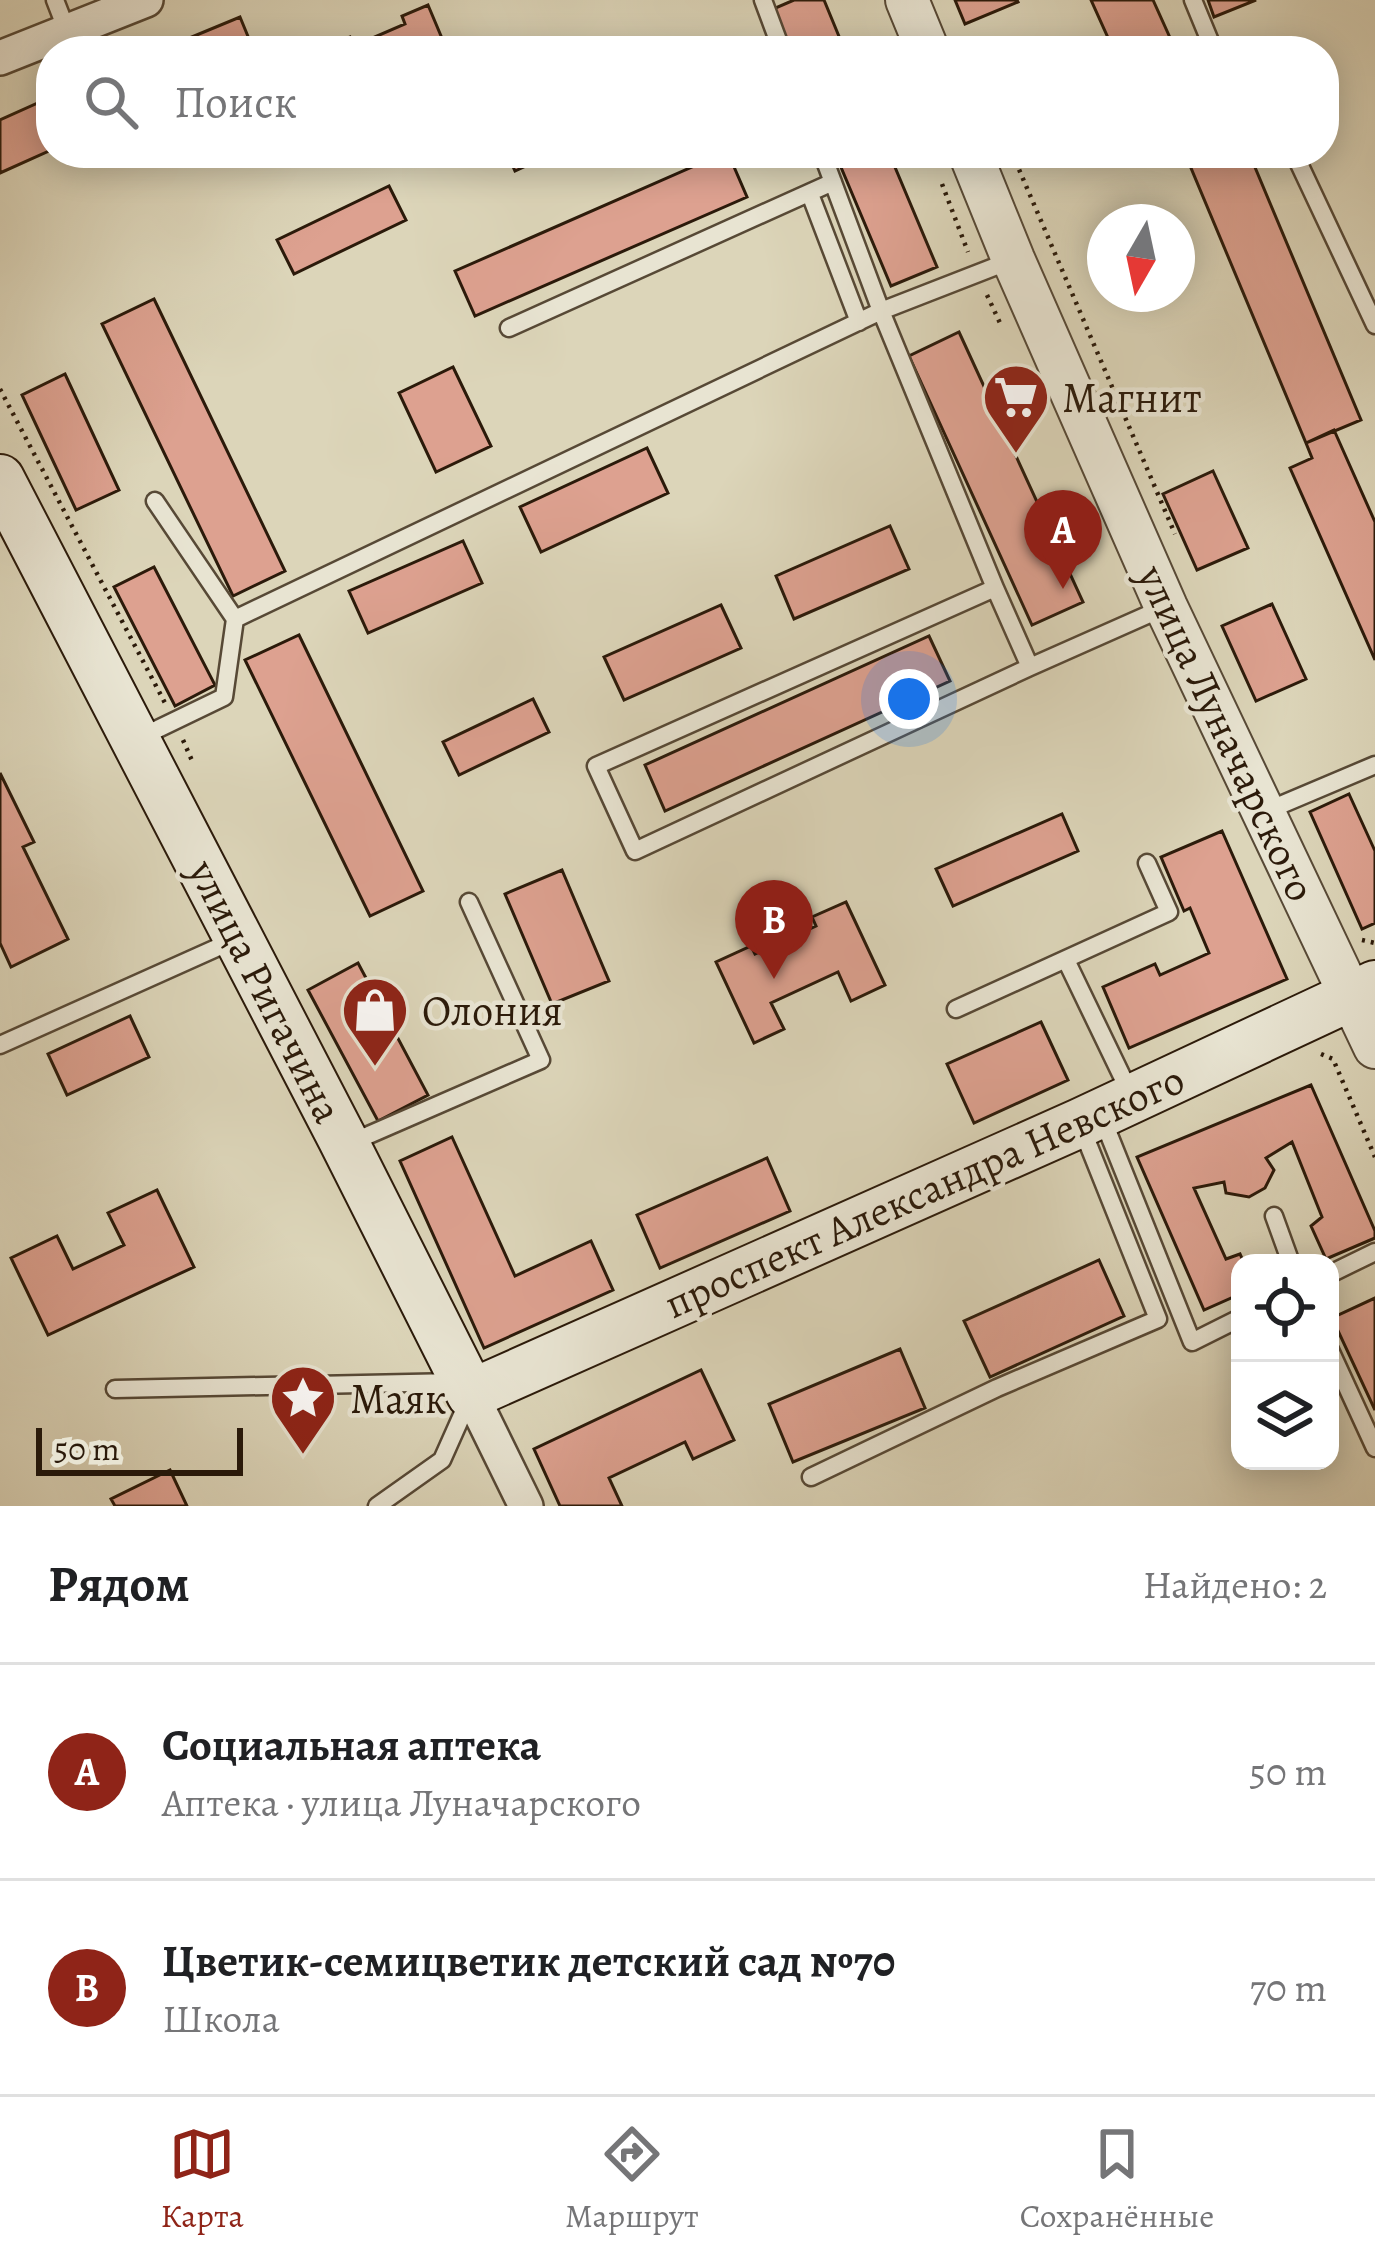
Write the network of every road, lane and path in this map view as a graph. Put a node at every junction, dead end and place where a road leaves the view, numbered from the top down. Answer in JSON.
{"nodes":[{"id":1,"x":146,"y":0,"type":"edge"},
{"id":2,"x":763,"y":0,"type":"edge"},
{"id":3,"x":907,"y":0,"type":"edge"},
{"id":4,"x":1193,"y":0,"type":"edge"},
{"id":5,"x":61,"y":15,"type":"edge"},
{"id":6,"x":776,"y":36,"type":"edge"},
{"id":7,"x":922,"y":36,"type":"edge"},
{"id":8,"x":1208,"y":36,"type":"edge"},
{"id":9,"x":0,"y":58,"type":"edge"},
{"id":10,"x":828,"y":168,"type":"edge"},
{"id":11,"x":939,"y":168,"type":"edge"},
{"id":12,"x":973,"y":168,"type":"edge"},
{"id":13,"x":1018,"y":168,"type":"edge"},
{"id":14,"x":1301,"y":168,"type":"edge"},
{"id":15,"x":833,"y":182,"type":"junction"},
{"id":16,"x":810,"y":194,"type":"junction"},
{"id":17,"x":995,"y":267,"type":"junction"},
{"id":18,"x":881,"y":311,"type":"junction"},
{"id":19,"x":859,"y":322,"type":"junction"},
{"id":20,"x":1375,"y":325,"type":"edge"},
{"id":21,"x":509,"y":328,"type":"dead end"},
{"id":22,"x":1008,"y":339,"type":"dead end"},
{"id":23,"x":0,"y":389,"type":"edge"},
{"id":24,"x":0,"y":479,"type":"edge"},
{"id":25,"x":155,"y":501,"type":"dead end"},
{"id":26,"x":1178,"y":542,"type":"dead end"},
{"id":27,"x":995,"y":588,"type":"junction"},
{"id":28,"x":1166,"y":607,"type":"junction"},
{"id":29,"x":235,"y":620,"type":"junction"},
{"id":30,"x":1030,"y":667,"type":"junction"},
{"id":31,"x":154,"y":730,"type":"junction"},
{"id":32,"x":193,"y":762,"type":"dead end"},
{"id":33,"x":1375,"y":765,"type":"edge"},
{"id":34,"x":1263,"y":812,"type":"junction"},
{"id":35,"x":1147,"y":863,"type":"dead end"},
{"id":36,"x":469,"y":902,"type":"dead end"},
{"id":37,"x":238,"y":938,"type":"junction"},
{"id":38,"x":1358,"y":940,"type":"dead end"},
{"id":39,"x":1375,"y":943,"type":"edge"},
{"id":40,"x":1066,"y":960,"type":"junction"},
{"id":41,"x":1363,"y":990,"type":"edge"},
{"id":42,"x":956,"y":1009,"type":"dead end"},
{"id":43,"x":0,"y":1045,"type":"edge"},
{"id":44,"x":1375,"y":1047,"type":"edge"},
{"id":45,"x":1323,"y":1054,"type":"dead end"},
{"id":46,"x":1104,"y":1111,"type":"junction"},
{"id":47,"x":342,"y":1138,"type":"junction"},
{"id":48,"x":1375,"y":1157,"type":"edge"},
{"id":49,"x":1274,"y":1216,"type":"dead end"},
{"id":50,"x":1375,"y":1252,"type":"edge"},
{"id":51,"x":1288,"y":1254,"type":"edge"},
{"id":52,"x":1339,"y":1270,"type":"edge"},
{"id":53,"x":1231,"y":1322,"type":"edge"},
{"id":54,"x":1336,"y":1362,"type":"edge"},
{"id":55,"x":468,"y":1388,"type":"junction"},
{"id":56,"x":115,"y":1389,"type":"dead end"},
{"id":57,"x":1375,"y":1448,"type":"edge"},
{"id":58,"x":811,"y":1477,"type":"dead end"},
{"id":59,"x":377,"y":1506,"type":"edge"},
{"id":60,"x":526,"y":1506,"type":"edge"}],
"edges":[{"from":1,"to":5,"type":"street"},
{"from":2,"to":6,"type":"lane"},
{"from":3,"to":7,"type":"street"},
{"from":4,"to":8,"type":"lane"},
{"from":5,"to":9,"type":"street"},
{"from":10,"to":15,"type":"lane"},
{"from":11,"to":17,"type":"path"},
{"from":12,"to":17,"type":"street","name":"улица Луначарского"},
{"from":13,"to":26,"type":"path"},
{"from":14,"to":20,"type":"lane"},
{"from":15,"to":16,"type":"lane"},
{"from":15,"to":18,"type":"lane"},
{"from":16,"to":19,"type":"lane"},
{"from":16,"to":21,"type":"lane"},
{"from":17,"to":18,"type":"lane"},
{"from":17,"to":22,"type":"path"},
{"from":17,"to":28,"type":"street","name":"улица Луначарского"},
{"from":18,"to":19,"type":"lane"},
{"from":18,"to":27,"type":"lane"},
{"from":19,"to":29,"type":"lane"},
{"from":23,"to":31,"type":"path"},
{"from":24,"to":31,"type":"main road","name":"улица Ригачина"},
{"from":25,"to":29,"type":"lane"},
{"from":27,"to":30,"type":"lane"},
{"from":27,"to":30,"type":"lane"},
{"from":28,"to":30,"type":"lane"},
{"from":28,"to":34,"type":"street","name":"улица Луначарского"},
{"from":29,"to":31,"type":"lane"},
{"from":31,"to":32,"type":"path"},
{"from":31,"to":37,"type":"main road","name":"улица Ригачина"},
{"from":33,"to":34,"type":"lane"},
{"from":34,"to":41,"type":"street","name":"улица Луначарского"},
{"from":35,"to":40,"type":"lane"},
{"from":36,"to":47,"type":"lane"},
{"from":37,"to":43,"type":"lane"},
{"from":37,"to":47,"type":"main road","name":"улица Ригачина"},
{"from":38,"to":39,"type":"path"},
{"from":40,"to":42,"type":"lane"},
{"from":40,"to":46,"type":"lane"},
{"from":41,"to":44,"type":"street","name":"улица Луначарского"},
{"from":41,"to":46,"type":"main road","name":"проспект Александра Невского"},
{"from":45,"to":48,"type":"path"},
{"from":46,"to":53,"type":"lane"},
{"from":46,"to":55,"type":"main road","name":"проспект Александра Невского"},
{"from":46,"to":58,"type":"lane"},
{"from":47,"to":55,"type":"main road","name":"улица Ригачина"},
{"from":49,"to":51,"type":"lane"},
{"from":50,"to":52,"type":"lane"},
{"from":54,"to":57,"type":"lane"},
{"from":55,"to":56,"type":"lane"},
{"from":55,"to":59,"type":"lane"},
{"from":55,"to":60,"type":"street","name":"улица Ригачина"}]}
